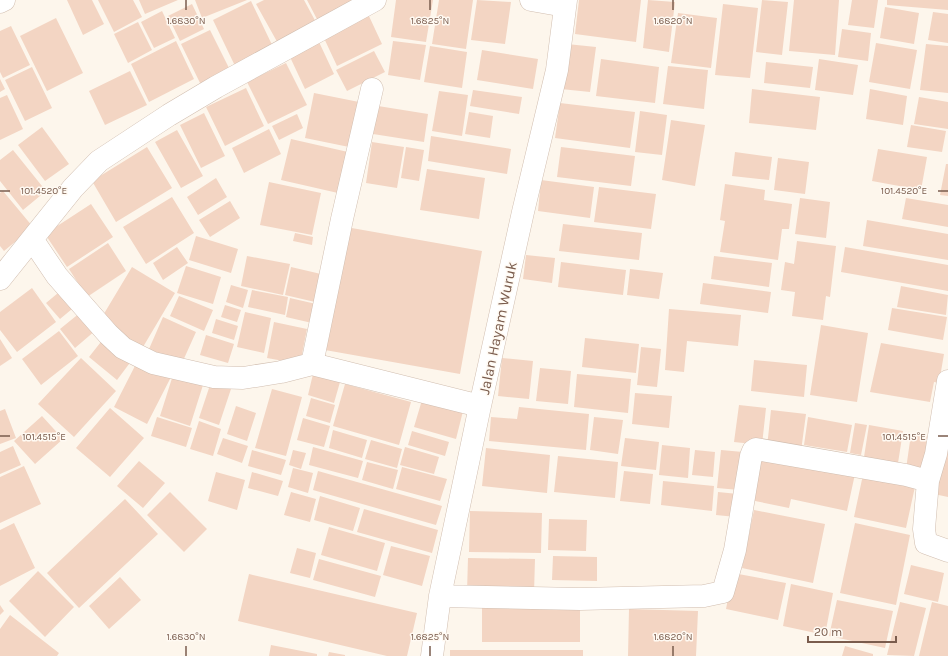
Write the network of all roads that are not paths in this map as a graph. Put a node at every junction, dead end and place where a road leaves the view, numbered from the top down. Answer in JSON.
{"nodes":[{"id":1,"x":4,"y":0,"type":"edge"},
{"id":2,"x":375,"y":0,"type":"edge"},
{"id":3,"x":531,"y":0,"type":"edge"},
{"id":4,"x":0,"y":2,"type":"edge"},
{"id":5,"x":565,"y":3,"type":"edge"},
{"id":6,"x":372,"y":89,"type":"dead end"},
{"id":7,"x":32,"y":239,"type":"junction"},
{"id":8,"x":0,"y":279,"type":"edge"},
{"id":9,"x":312,"y":364,"type":"junction"},
{"id":10,"x":948,"y":381,"type":"edge"},
{"id":11,"x":480,"y":406,"type":"junction"},
{"id":12,"x":928,"y":481,"type":"junction"},
{"id":13,"x":948,"y":551,"type":"edge"},
{"id":14,"x":440,"y":596,"type":"junction"},
{"id":15,"x":432,"y":656,"type":"edge"}],
"edges":[{"from":1,"to":4,"type":"street"},
{"from":2,"to":7,"type":"street"},
{"from":3,"to":5,"type":"street"},
{"from":5,"to":11,"type":"street","name":"Jalan Hayam Wuruk"},
{"from":6,"to":9,"type":"street"},
{"from":7,"to":8,"type":"street"},
{"from":7,"to":9,"type":"street"},
{"from":9,"to":11,"type":"street"},
{"from":10,"to":12,"type":"street"},
{"from":11,"to":14,"type":"street","name":"Jalan Hayam Wuruk"},
{"from":12,"to":13,"type":"street"},
{"from":12,"to":14,"type":"street"},
{"from":14,"to":15,"type":"street","name":"Jalan Hayam Wuruk"}]}
